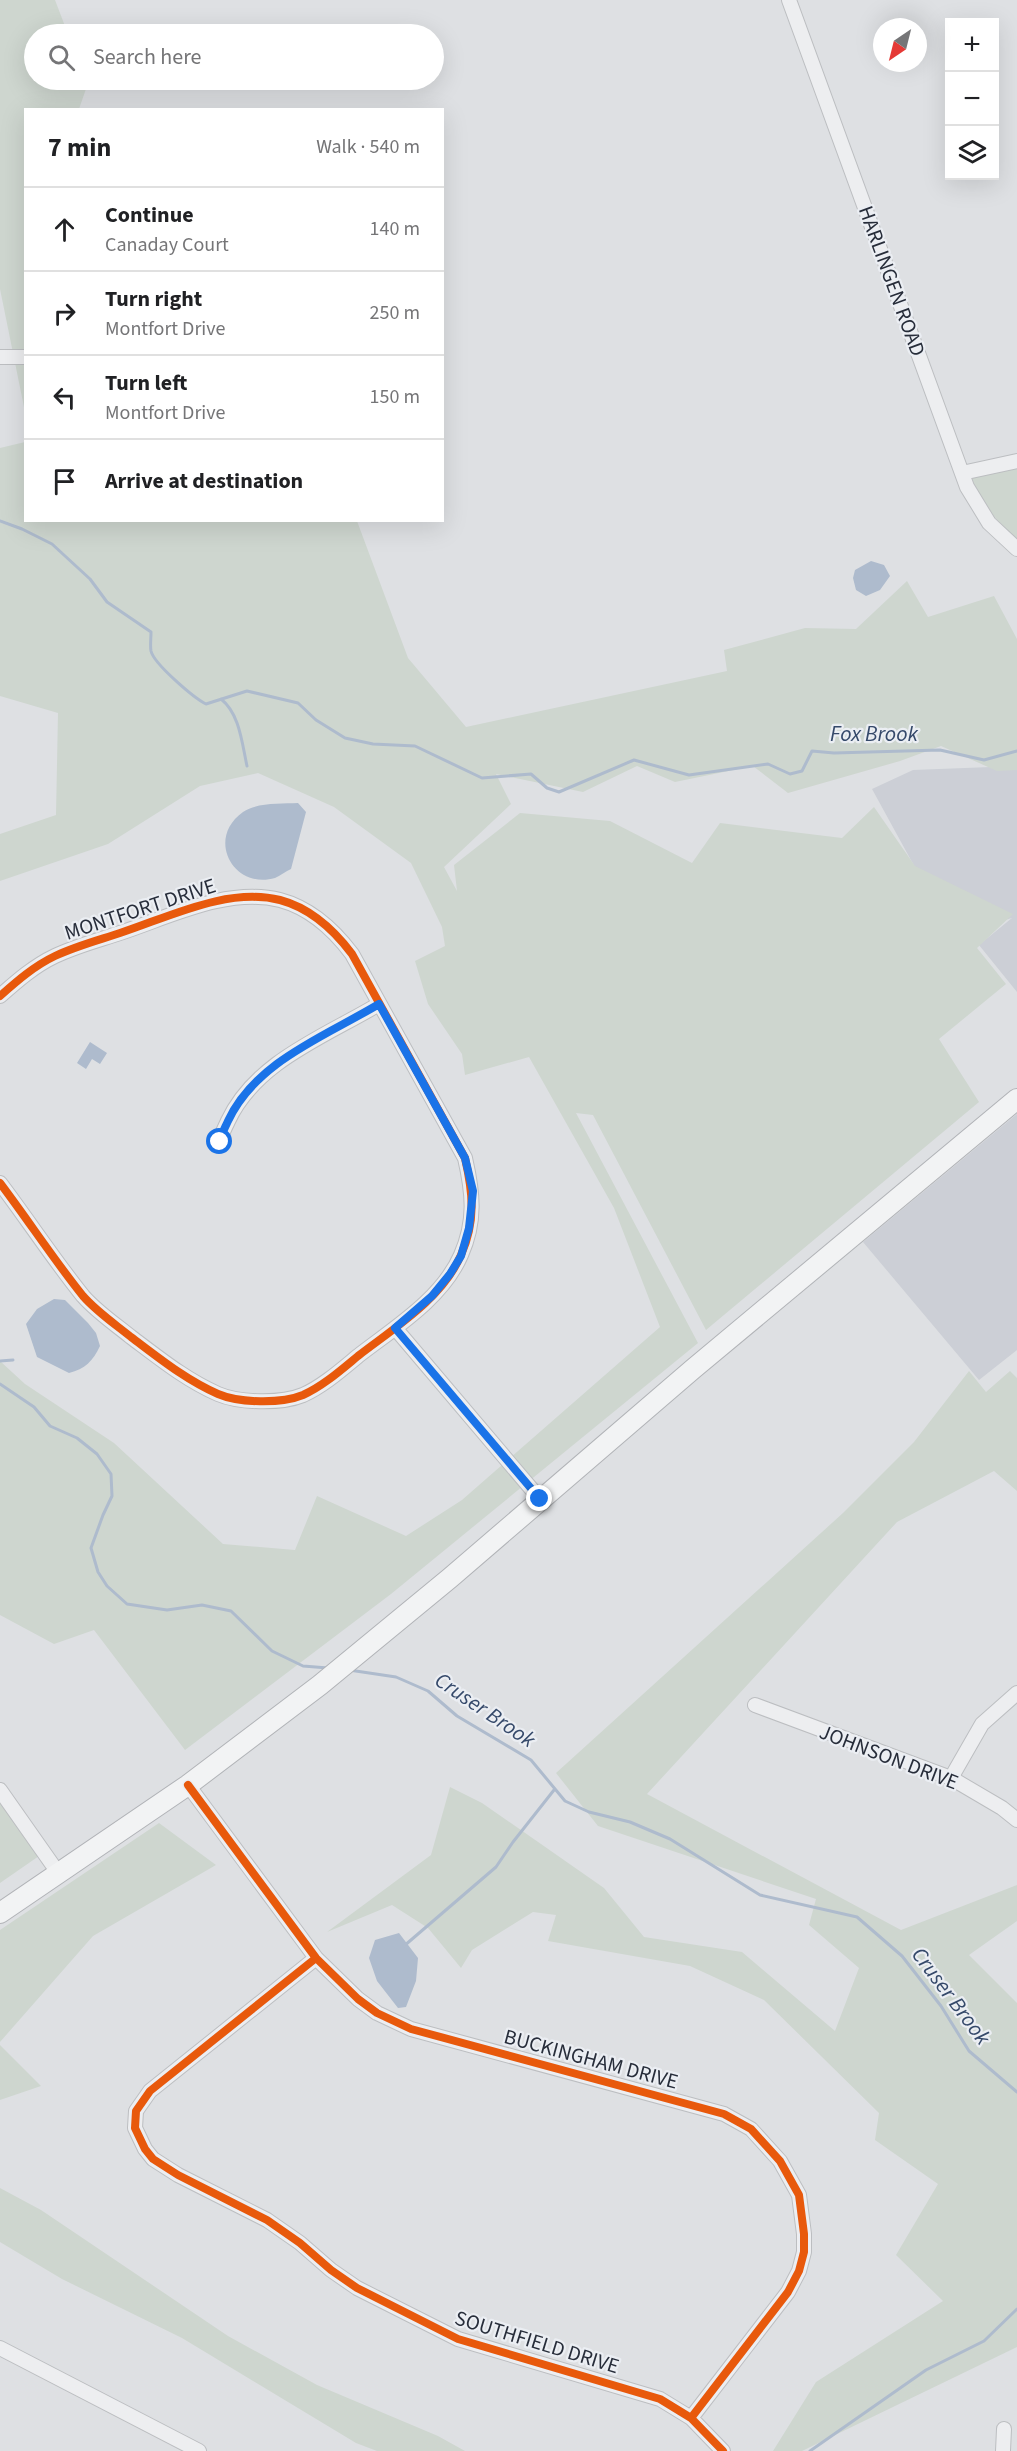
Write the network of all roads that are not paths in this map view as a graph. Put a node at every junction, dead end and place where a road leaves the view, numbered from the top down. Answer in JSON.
{"nodes":[{"id":1,"x":789,"y":0,"type":"edge"},
{"id":2,"x":0,"y":357,"type":"edge"},
{"id":3,"x":24,"y":357,"type":"edge"},
{"id":4,"x":1017,"y":461,"type":"edge"},
{"id":5,"x":962,"y":473,"type":"junction"},
{"id":6,"x":1017,"y":549,"type":"edge"},
{"id":7,"x":0,"y":996,"type":"edge"},
{"id":8,"x":379,"y":1004,"type":"junction"},
{"id":9,"x":1017,"y":1099,"type":"edge"},
{"id":10,"x":220,"y":1142,"type":"dead end"},
{"id":11,"x":0,"y":1183,"type":"edge"},
{"id":12,"x":395,"y":1328,"type":"junction"},
{"id":13,"x":540,"y":1499,"type":"junction"},
{"id":14,"x":1017,"y":1693,"type":"edge"},
{"id":15,"x":754,"y":1705,"type":"dead end"},
{"id":16,"x":951,"y":1778,"type":"junction"},
{"id":17,"x":188,"y":1785,"type":"junction"},
{"id":18,"x":0,"y":1790,"type":"edge"},
{"id":19,"x":1017,"y":1820,"type":"edge"},
{"id":20,"x":59,"y":1874,"type":"junction"},
{"id":21,"x":0,"y":1913,"type":"edge"},
{"id":22,"x":316,"y":1958,"type":"junction"},
{"id":23,"x":0,"y":2348,"type":"edge"},
{"id":24,"x":691,"y":2418,"type":"junction"},
{"id":25,"x":1004,"y":2429,"type":"dead end"},
{"id":26,"x":199,"y":2451,"type":"edge"},
{"id":27,"x":723,"y":2451,"type":"edge"},
{"id":28,"x":1003,"y":2451,"type":"edge"}],
"edges":[{"from":1,"to":5,"type":"street","name":"HARLINGEN ROAD"},
{"from":2,"to":3,"type":"street"},
{"from":4,"to":5,"type":"street"},
{"from":5,"to":6,"type":"street","name":"HARLINGEN ROAD"},
{"from":7,"to":8,"type":"street","name":"MONTFORT DRIVE"},
{"from":8,"to":10,"type":"street"},
{"from":8,"to":12,"type":"street","name":"MONTFORT DRIVE"},
{"from":9,"to":13,"type":"highway"},
{"from":11,"to":12,"type":"street","name":"MONTFORT DRIVE"},
{"from":12,"to":13,"type":"street"},
{"from":13,"to":17,"type":"highway"},
{"from":14,"to":16,"type":"street"},
{"from":15,"to":16,"type":"street","name":"JOHNSON DRIVE"},
{"from":16,"to":19,"type":"street","name":"JOHNSON DRIVE"},
{"from":17,"to":20,"type":"highway"},
{"from":17,"to":22,"type":"street","name":"BUCKINGHAM DRIVE"},
{"from":18,"to":20,"type":"street"},
{"from":20,"to":21,"type":"highway"},
{"from":22,"to":24,"type":"street","name":"BUCKINGHAM DRIVE"},
{"from":22,"to":24,"type":"street","name":"SOUTHFIELD DRIVE"},
{"from":23,"to":26,"type":"street"},
{"from":24,"to":27,"type":"street","name":"SOUTHFIELD DRIVE"},
{"from":25,"to":28,"type":"street"}]}
